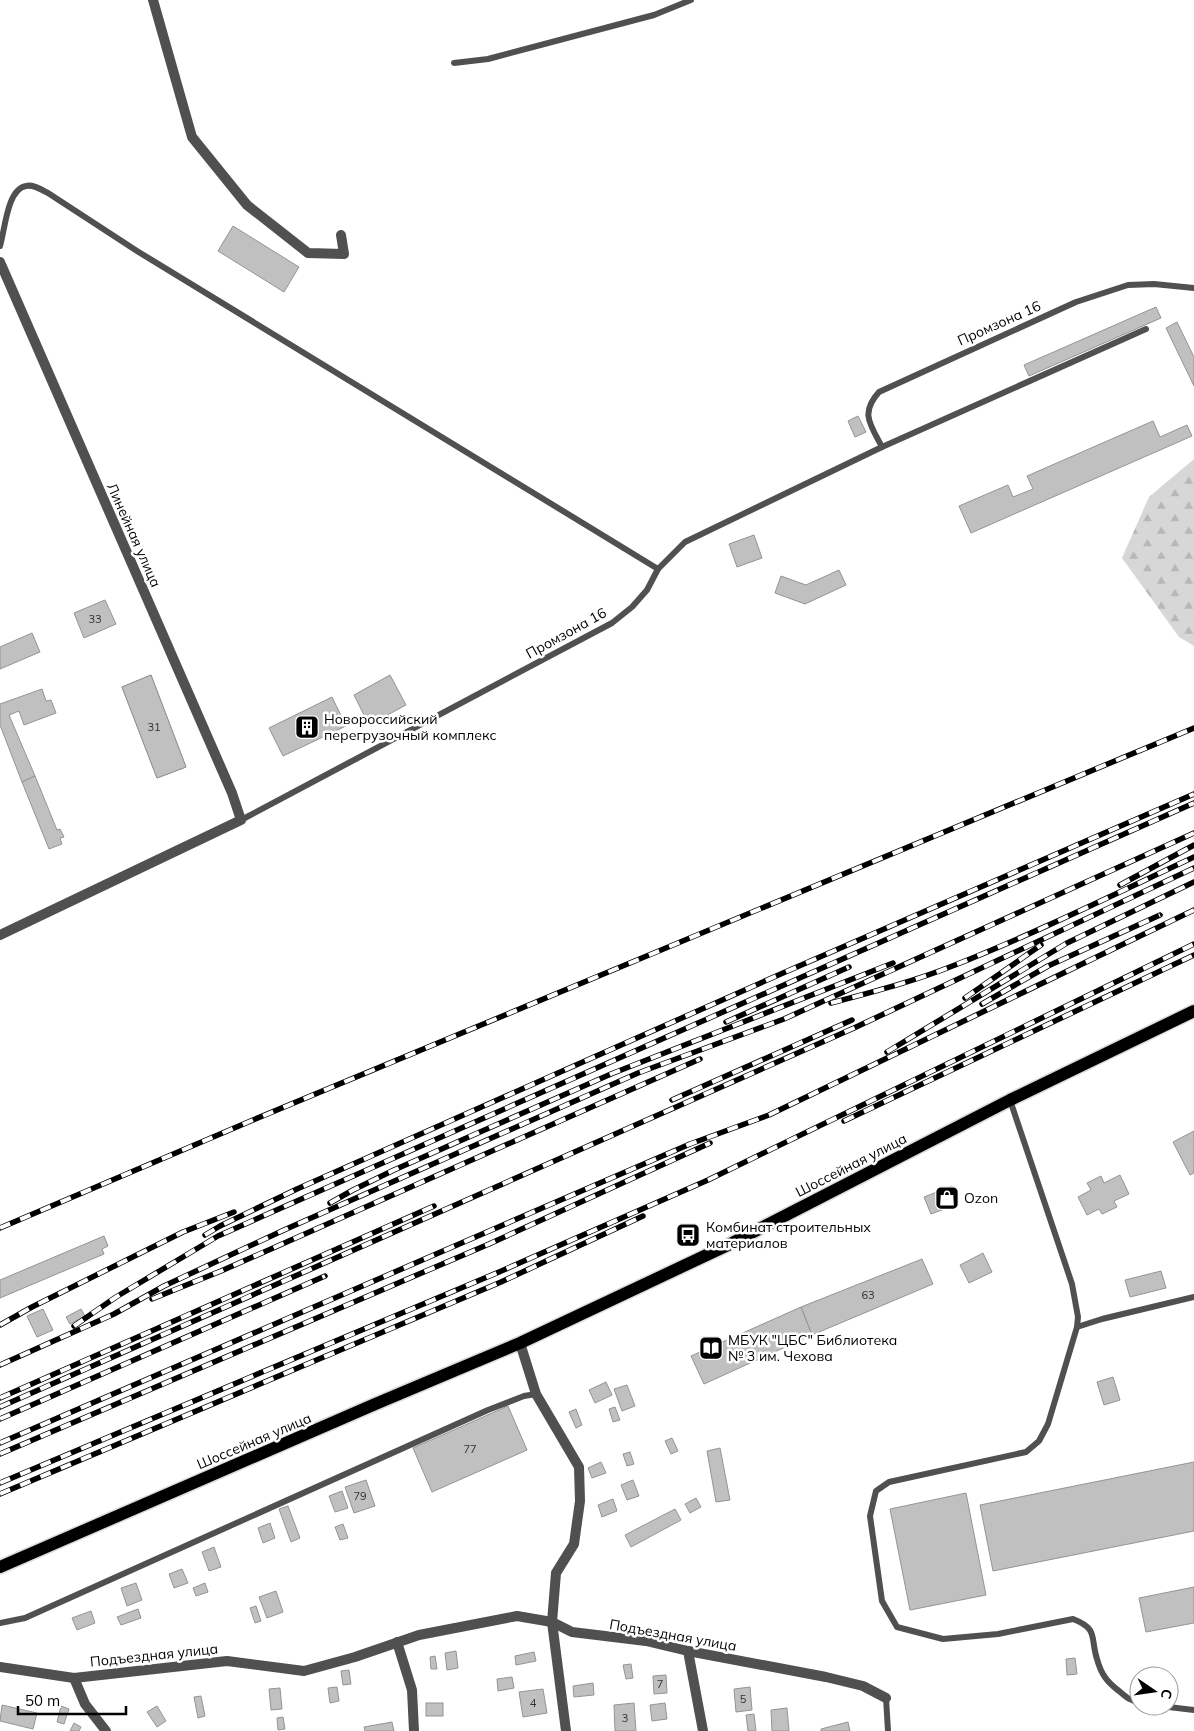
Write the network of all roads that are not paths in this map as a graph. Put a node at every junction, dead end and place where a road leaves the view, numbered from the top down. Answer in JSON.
{"nodes":[{"id":1,"x":153,"y":0,"type":"edge"},
{"id":2,"x":691,"y":0,"type":"edge"},
{"id":3,"x":454,"y":63,"type":"dead end"},
{"id":4,"x":340,"y":235,"type":"dead end"},
{"id":5,"x":0,"y":246,"type":"edge"},
{"id":6,"x":0,"y":262,"type":"edge"},
{"id":7,"x":1194,"y":288,"type":"edge"},
{"id":8,"x":1146,"y":330,"type":"dead end"},
{"id":9,"x":882,"y":447,"type":"junction"},
{"id":10,"x":658,"y":569,"type":"junction"},
{"id":11,"x":241,"y":820,"type":"junction"},
{"id":12,"x":0,"y":934,"type":"edge"},
{"id":13,"x":1194,"y":1012,"type":"edge"},
{"id":14,"x":1010,"y":1100,"type":"junction"},
{"id":15,"x":1194,"y":1296,"type":"edge"},
{"id":16,"x":1077,"y":1327,"type":"junction"},
{"id":17,"x":520,"y":1343,"type":"junction"},
{"id":18,"x":536,"y":1394,"type":"junction"},
{"id":19,"x":0,"y":1567,"type":"edge"},
{"id":20,"x":0,"y":1622,"type":"edge"},
{"id":21,"x":552,"y":1622,"type":"junction"},
{"id":22,"x":397,"y":1642,"type":"junction"},
{"id":23,"x":688,"y":1651,"type":"junction"},
{"id":24,"x":0,"y":1667,"type":"edge"},
{"id":25,"x":74,"y":1678,"type":"junction"},
{"id":26,"x":886,"y":1698,"type":"joint"},
{"id":27,"x":1129,"y":1699,"type":"edge"},
{"id":28,"x":1179,"y":1708,"type":"edge"},
{"id":29,"x":1194,"y":1710,"type":"edge"},
{"id":30,"x":106,"y":1731,"type":"edge"},
{"id":31,"x":414,"y":1731,"type":"edge"},
{"id":32,"x":566,"y":1731,"type":"edge"},
{"id":33,"x":703,"y":1731,"type":"edge"},
{"id":34,"x":888,"y":1731,"type":"edge"}],
"edges":[{"from":1,"to":4,"type":"street"},
{"from":2,"to":3,"type":"lane"},
{"from":5,"to":10,"type":"lane"},
{"from":6,"to":11,"type":"street","name":"Линейная улица"},
{"from":7,"to":9,"type":"lane","name":"Промзона 16"},
{"from":8,"to":9,"type":"lane","name":"Промзона 16"},
{"from":9,"to":10,"type":"lane","name":"Промзона 16"},
{"from":10,"to":11,"type":"lane","name":"Промзона 16"},
{"from":11,"to":12,"type":"street"},
{"from":13,"to":14,"type":"main road","name":"Шоссейная улица"},
{"from":14,"to":16,"type":"lane"},
{"from":14,"to":17,"type":"main road","name":"Шоссейная улица"},
{"from":15,"to":16,"type":"lane"},
{"from":16,"to":27,"type":"lane"},
{"from":17,"to":18,"type":"street"},
{"from":17,"to":19,"type":"main road","name":"Шоссейная улица"},
{"from":18,"to":20,"type":"lane"},
{"from":18,"to":21,"type":"street"},
{"from":21,"to":22,"type":"street","name":"Подъездная улица"},
{"from":21,"to":23,"type":"street","name":"Подъездная улица"},
{"from":21,"to":32,"type":"street"},
{"from":22,"to":25,"type":"street","name":"Подъездная улица"},
{"from":22,"to":31,"type":"street"},
{"from":23,"to":26,"type":"street","name":"Подъездная улица"},
{"from":23,"to":33,"type":"street"},
{"from":24,"to":25,"type":"street","name":"Подъездная улица"},
{"from":25,"to":30,"type":"street"},
{"from":26,"to":34,"type":"lane"},
{"from":28,"to":29,"type":"lane"}]}
